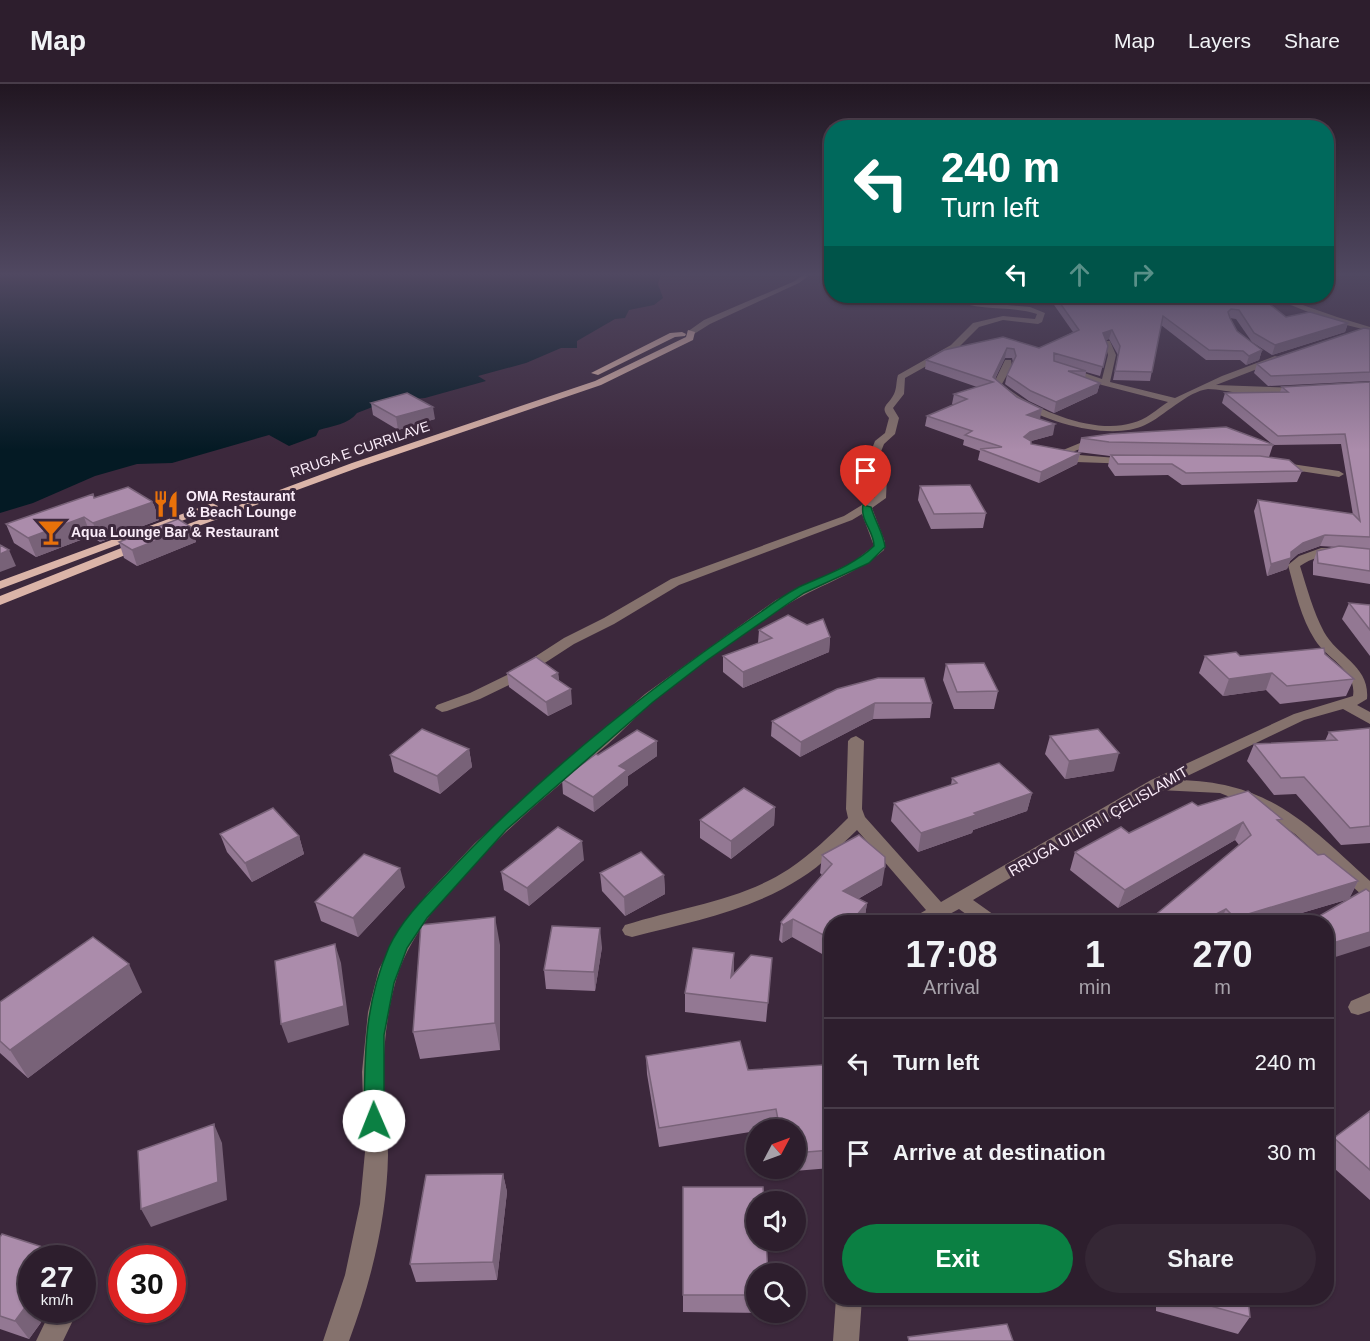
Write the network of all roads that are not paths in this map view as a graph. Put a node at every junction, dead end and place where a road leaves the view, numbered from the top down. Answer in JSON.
{"nodes":[{"id":1,"x":691,"y":332,"type":"edge"},
{"id":2,"x":687,"y":333,"type":"edge"},
{"id":3,"x":968,"y":333,"type":"edge"},
{"id":4,"x":1358,"y":333,"type":"edge"},
{"id":5,"x":1350,"y":335,"type":"edge"},
{"id":6,"x":1107,"y":343,"type":"edge"},
{"id":7,"x":1257,"y":354,"type":"edge"},
{"id":8,"x":1282,"y":357,"type":"edge"},
{"id":9,"x":1272,"y":360,"type":"junction"},
{"id":10,"x":1008,"y":362,"type":"edge"},
{"id":11,"x":1056,"y":366,"type":"edge"},
{"id":12,"x":1105,"y":383,"type":"junction"},
{"id":13,"x":1206,"y":386,"type":"junction"},
{"id":14,"x":1310,"y":390,"type":"edge"},
{"id":15,"x":1176,"y":401,"type":"junction"},
{"id":16,"x":1122,"y":429,"type":"junction"},
{"id":17,"x":1136,"y":462,"type":"edge"},
{"id":18,"x":1268,"y":463,"type":"edge"},
{"id":19,"x":1339,"y":474,"type":"dead end"},
{"id":20,"x":866,"y":507,"type":"junction"},
{"id":21,"x":1370,"y":555,"type":"edge"},
{"id":22,"x":0,"y":585,"type":"edge"},
{"id":23,"x":0,"y":601,"type":"edge"},
{"id":24,"x":1346,"y":704,"type":"junction"},
{"id":25,"x":442,"y":708,"type":"dead end"},
{"id":26,"x":1370,"y":719,"type":"edge"},
{"id":27,"x":856,"y":741,"type":"dead end"},
{"id":28,"x":1157,"y":784,"type":"junction"},
{"id":29,"x":857,"y":819,"type":"junction"},
{"id":30,"x":1370,"y":892,"type":"edge"},
{"id":31,"x":960,"y":900,"type":"junction"},
{"id":32,"x":938,"y":911,"type":"junction"},
{"id":33,"x":932,"y":915,"type":"edge"},
{"id":34,"x":980,"y":915,"type":"edge"},
{"id":35,"x":632,"y":930,"type":"dead end"},
{"id":36,"x":849,"y":1305,"type":"edge"},
{"id":37,"x":58,"y":1323,"type":"edge"},
{"id":38,"x":49,"y":1341,"type":"edge"},
{"id":39,"x":336,"y":1341,"type":"edge"},
{"id":40,"x":846,"y":1341,"type":"edge"}],
"edges":[{"from":1,"to":23,"type":"main road","name":"RRUGA E CURRILAVE"},
{"from":2,"to":22,"type":"main road","name":"RRUGA E CURRILAVE"},
{"from":3,"to":20,"type":"street"},
{"from":4,"to":5,"type":"street"},
{"from":6,"to":12,"type":"street"},
{"from":7,"to":9,"type":"street"},
{"from":8,"to":9,"type":"street"},
{"from":9,"to":13,"type":"street"},
{"from":10,"to":16,"type":"street"},
{"from":11,"to":12,"type":"street"},
{"from":12,"to":15,"type":"street"},
{"from":13,"to":14,"type":"street"},
{"from":13,"to":15,"type":"street"},
{"from":15,"to":16,"type":"street"},
{"from":16,"to":17,"type":"street"},
{"from":18,"to":19,"type":"street"},
{"from":20,"to":25,"type":"street"},
{"from":20,"to":39,"type":"street"},
{"from":21,"to":24,"type":"street"},
{"from":24,"to":26,"type":"street"},
{"from":24,"to":28,"type":"street","name":"RRUGA ULLIRI I ÇELISLAMIT"},
{"from":27,"to":29,"type":"street"},
{"from":28,"to":30,"type":"street"},
{"from":28,"to":31,"type":"street","name":"RRUGA ULLIRI I ÇELISLAMIT"},
{"from":29,"to":32,"type":"street"},
{"from":29,"to":35,"type":"street"},
{"from":31,"to":32,"type":"street","name":"RRUGA ULLIRI I ÇELISLAMIT"},
{"from":31,"to":34,"type":"street"},
{"from":32,"to":33,"type":"street","name":"RRUGA ULLIRI I ÇELISLAMIT"},
{"from":36,"to":40,"type":"street"},
{"from":37,"to":38,"type":"street"}]}
